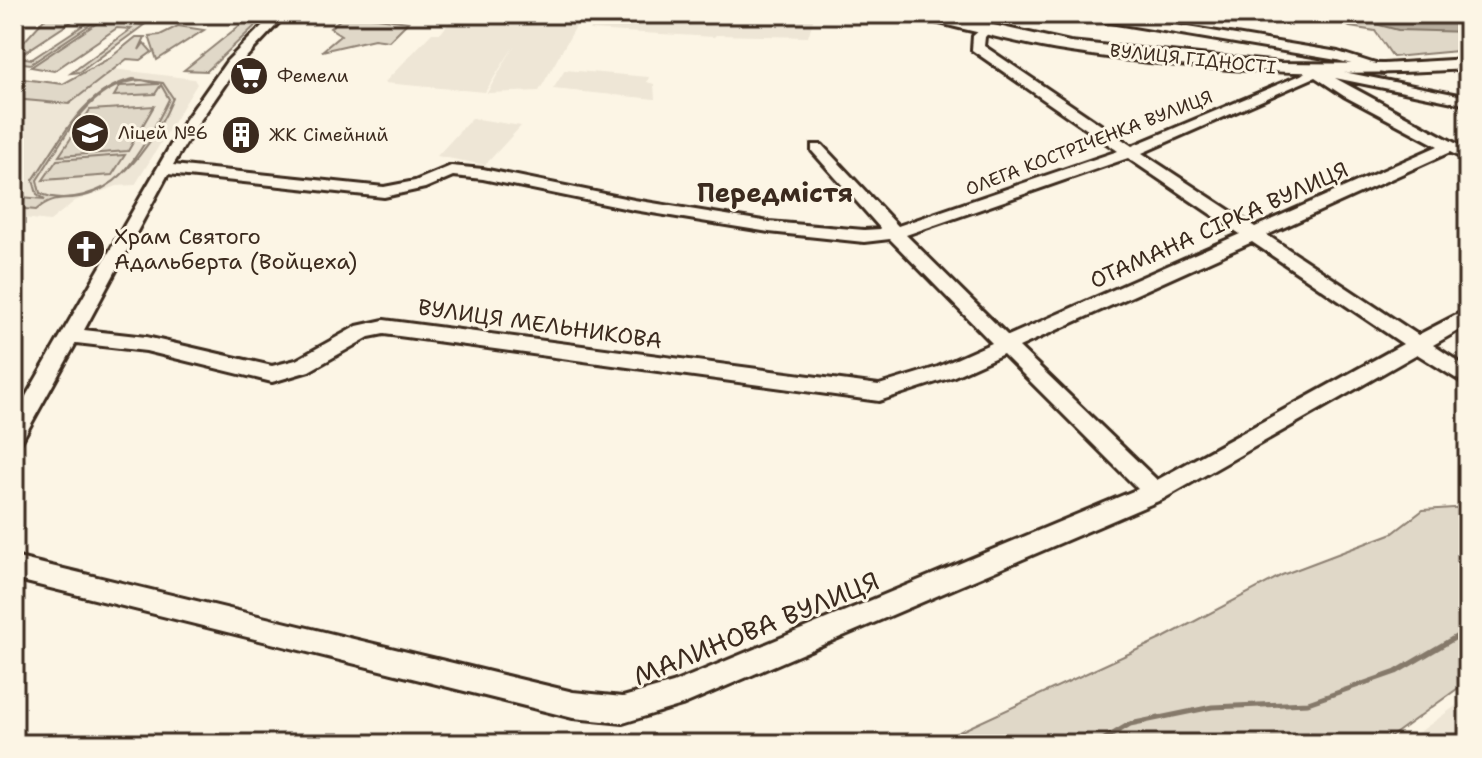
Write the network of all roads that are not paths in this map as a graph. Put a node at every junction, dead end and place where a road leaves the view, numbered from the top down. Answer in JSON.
{"nodes":[{"id":1,"x":281,"y":14,"type":"edge"},
{"id":2,"x":922,"y":14,"type":"edge"},
{"id":3,"x":1086,"y":14,"type":"edge"},
{"id":4,"x":986,"y":29,"type":"junction"},
{"id":5,"x":1468,"y":64,"type":"edge"},
{"id":6,"x":1384,"y":69,"type":"junction"},
{"id":7,"x":1314,"y":70,"type":"junction"},
{"id":8,"x":1468,"y":101,"type":"edge"},
{"id":9,"x":1451,"y":146,"type":"junction"},
{"id":10,"x":817,"y":148,"type":"dead end"},
{"id":11,"x":1128,"y":153,"type":"junction"},
{"id":12,"x":1468,"y":156,"type":"edge"},
{"id":13,"x":164,"y":169,"type":"junction"},
{"id":14,"x":894,"y":233,"type":"junction"},
{"id":15,"x":1251,"y":233,"type":"junction"},
{"id":16,"x":1468,"y":316,"type":"edge"},
{"id":17,"x":71,"y":335,"type":"junction"},
{"id":18,"x":1007,"y":344,"type":"junction"},
{"id":19,"x":1420,"y":344,"type":"junction"},
{"id":20,"x":1468,"y":378,"type":"edge"},
{"id":21,"x":14,"y":436,"type":"edge"},
{"id":22,"x":1155,"y":492,"type":"junction"},
{"id":23,"x":14,"y":568,"type":"edge"}],
"edges":[{"from":1,"to":13,"type":"street"},
{"from":2,"to":4,"type":"main road","name":"ВУЛИЦЯ ГІДНОСТІ"},
{"from":3,"to":6,"type":"street"},
{"from":4,"to":7,"type":"main road","name":"ВУЛИЦЯ ГІДНОСТІ"},
{"from":4,"to":11,"type":"street"},
{"from":5,"to":6,"type":"main road","name":"ВУЛИЦЯ ГІДНОСТІ"},
{"from":6,"to":7,"type":"main road","name":"ВУЛИЦЯ ГІДНОСТІ"},
{"from":7,"to":8,"type":"street"},
{"from":7,"to":9,"type":"street"},
{"from":7,"to":11,"type":"street","name":"ОЛЕГА КОСТРІЧЕНКА ВУЛИЦЯ"},
{"from":9,"to":12,"type":"street"},
{"from":9,"to":15,"type":"street","name":"ОТАМАНА СІРКА ВУЛИЦЯ"},
{"from":10,"to":14,"type":"street"},
{"from":11,"to":14,"type":"street","name":"ОЛЕГА КОСТРІЧЕНКА ВУЛИЦЯ"},
{"from":11,"to":15,"type":"street"},
{"from":13,"to":14,"type":"street","name":"ОЛЕГА КОСТРІЧЕНКА ВУЛИЦЯ"},
{"from":13,"to":17,"type":"street"},
{"from":14,"to":18,"type":"street"},
{"from":15,"to":18,"type":"street","name":"ОТАМАНА СІРКА ВУЛИЦЯ"},
{"from":15,"to":19,"type":"street"},
{"from":16,"to":19,"type":"street","name":"МАЛИНОВА ВУЛИЦЯ"},
{"from":17,"to":18,"type":"street","name":"ВУЛИЦЯ МЕЛЬНИКОВА"},
{"from":17,"to":21,"type":"street"},
{"from":18,"to":22,"type":"street"},
{"from":19,"to":20,"type":"street"},
{"from":19,"to":22,"type":"street","name":"МАЛИНОВА ВУЛИЦЯ"},
{"from":22,"to":23,"type":"street","name":"МАЛИНОВА ВУЛИЦЯ"}]}
